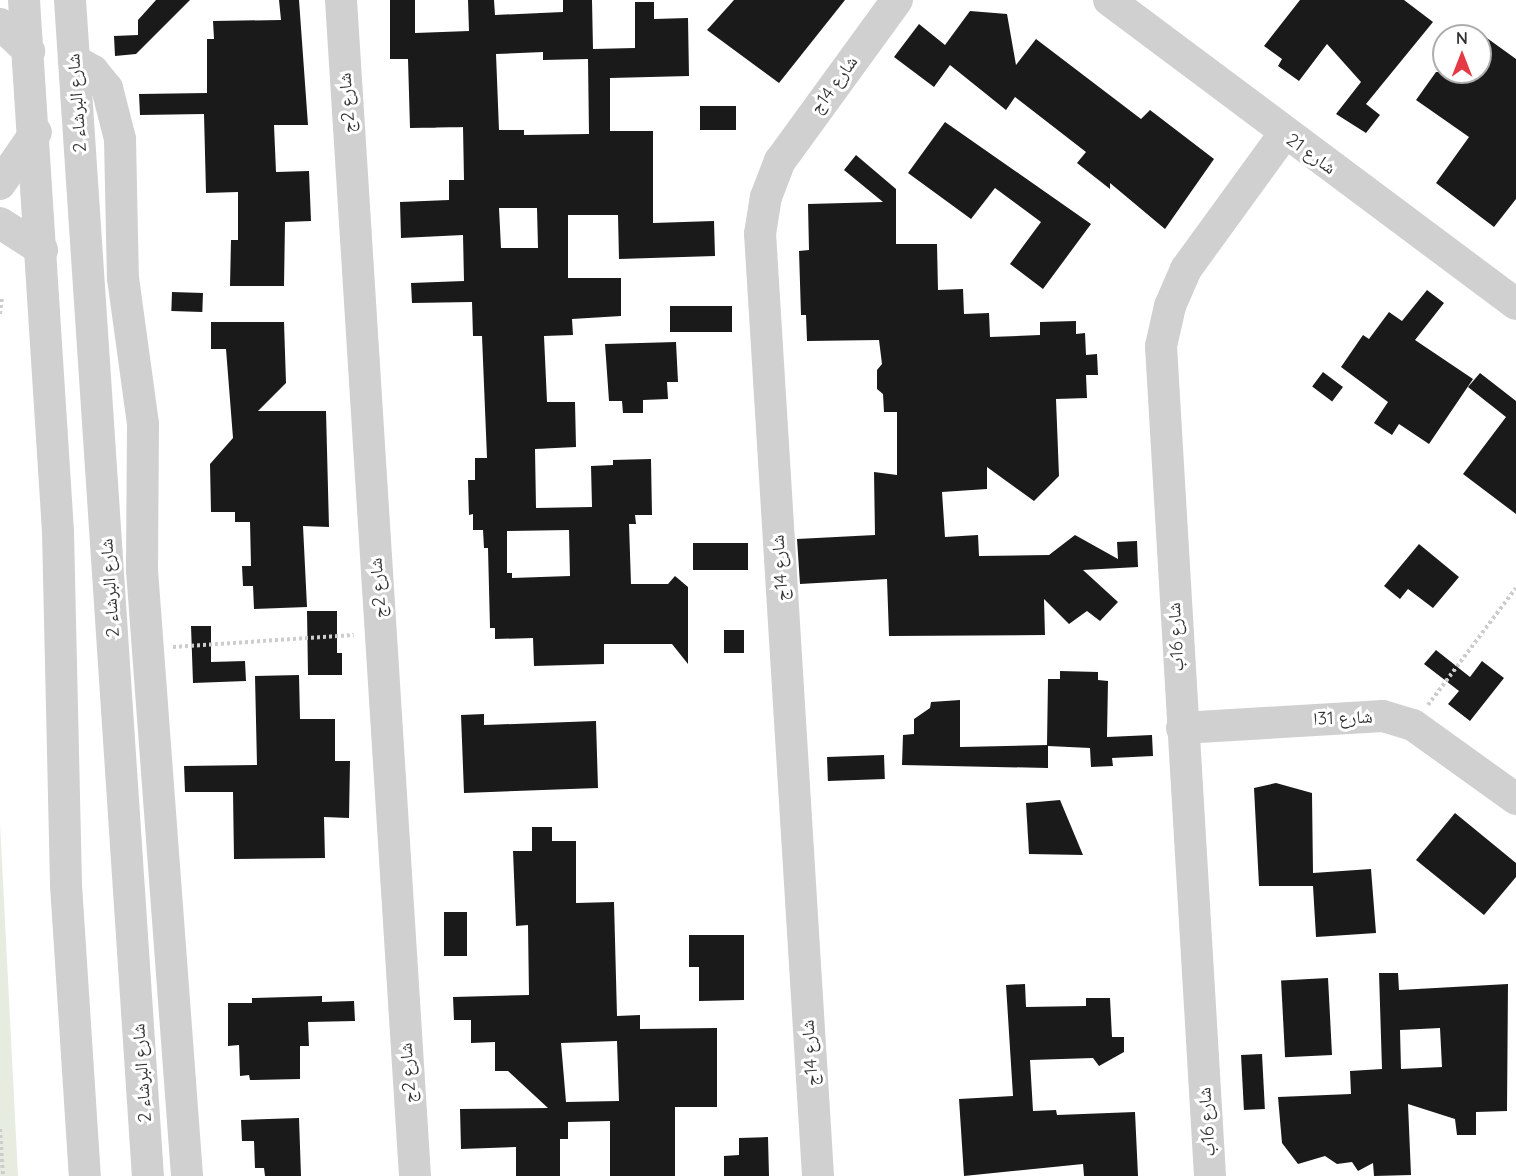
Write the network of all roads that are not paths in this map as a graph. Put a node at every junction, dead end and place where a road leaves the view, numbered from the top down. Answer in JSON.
{"nodes":[{"id":1,"x":24,"y":0,"type":"edge"},
{"id":2,"x":87,"y":0,"type":"edge"},
{"id":3,"x":340,"y":0,"type":"edge"},
{"id":4,"x":897,"y":0,"type":"edge"},
{"id":5,"x":1125,"y":5,"type":"edge"},
{"id":6,"x":71,"y":14,"type":"edge"},
{"id":7,"x":0,"y":24,"type":"edge"},
{"id":8,"x":29,"y":51,"type":"junction"},
{"id":9,"x":74,"y":60,"type":"junction"},
{"id":10,"x":36,"y":132,"type":"junction"},
{"id":11,"x":1284,"y":134,"type":"junction"},
{"id":12,"x":0,"y":184,"type":"edge"},
{"id":13,"x":0,"y":223,"type":"edge"},
{"id":14,"x":42,"y":250,"type":"junction"},
{"id":15,"x":1516,"y":304,"type":"edge"},
{"id":16,"x":1182,"y":728,"type":"junction"},
{"id":17,"x":1516,"y":799,"type":"edge"},
{"id":18,"x":85,"y":1176,"type":"edge"},
{"id":19,"x":148,"y":1176,"type":"edge"},
{"id":20,"x":187,"y":1176,"type":"edge"},
{"id":21,"x":415,"y":1176,"type":"edge"},
{"id":22,"x":818,"y":1176,"type":"edge"},
{"id":23,"x":1210,"y":1176,"type":"edge"}],
"edges":[{"from":1,"to":8,"type":"street"},
{"from":2,"to":6,"type":"street"},
{"from":3,"to":21,"type":"street","name":"شارع 2ج"},
{"from":4,"to":22,"type":"street","name":"شارع 14ج"},
{"from":5,"to":11,"type":"street","name":"شارع 21"},
{"from":6,"to":9,"type":"street","name":"شارع البرشاء 2"},
{"from":7,"to":8,"type":"street"},
{"from":8,"to":10,"type":"street"},
{"from":9,"to":19,"type":"street","name":"شارع البرشاء 2"},
{"from":9,"to":20,"type":"street"},
{"from":10,"to":12,"type":"street"},
{"from":10,"to":14,"type":"street"},
{"from":11,"to":15,"type":"street","name":"شارع 21"},
{"from":11,"to":16,"type":"street","name":"شارع 16ب"},
{"from":13,"to":14,"type":"street"},
{"from":14,"to":18,"type":"street"},
{"from":16,"to":17,"type":"street","name":"شارع 31ا"},
{"from":16,"to":23,"type":"street","name":"شارع 16ب"}]}
